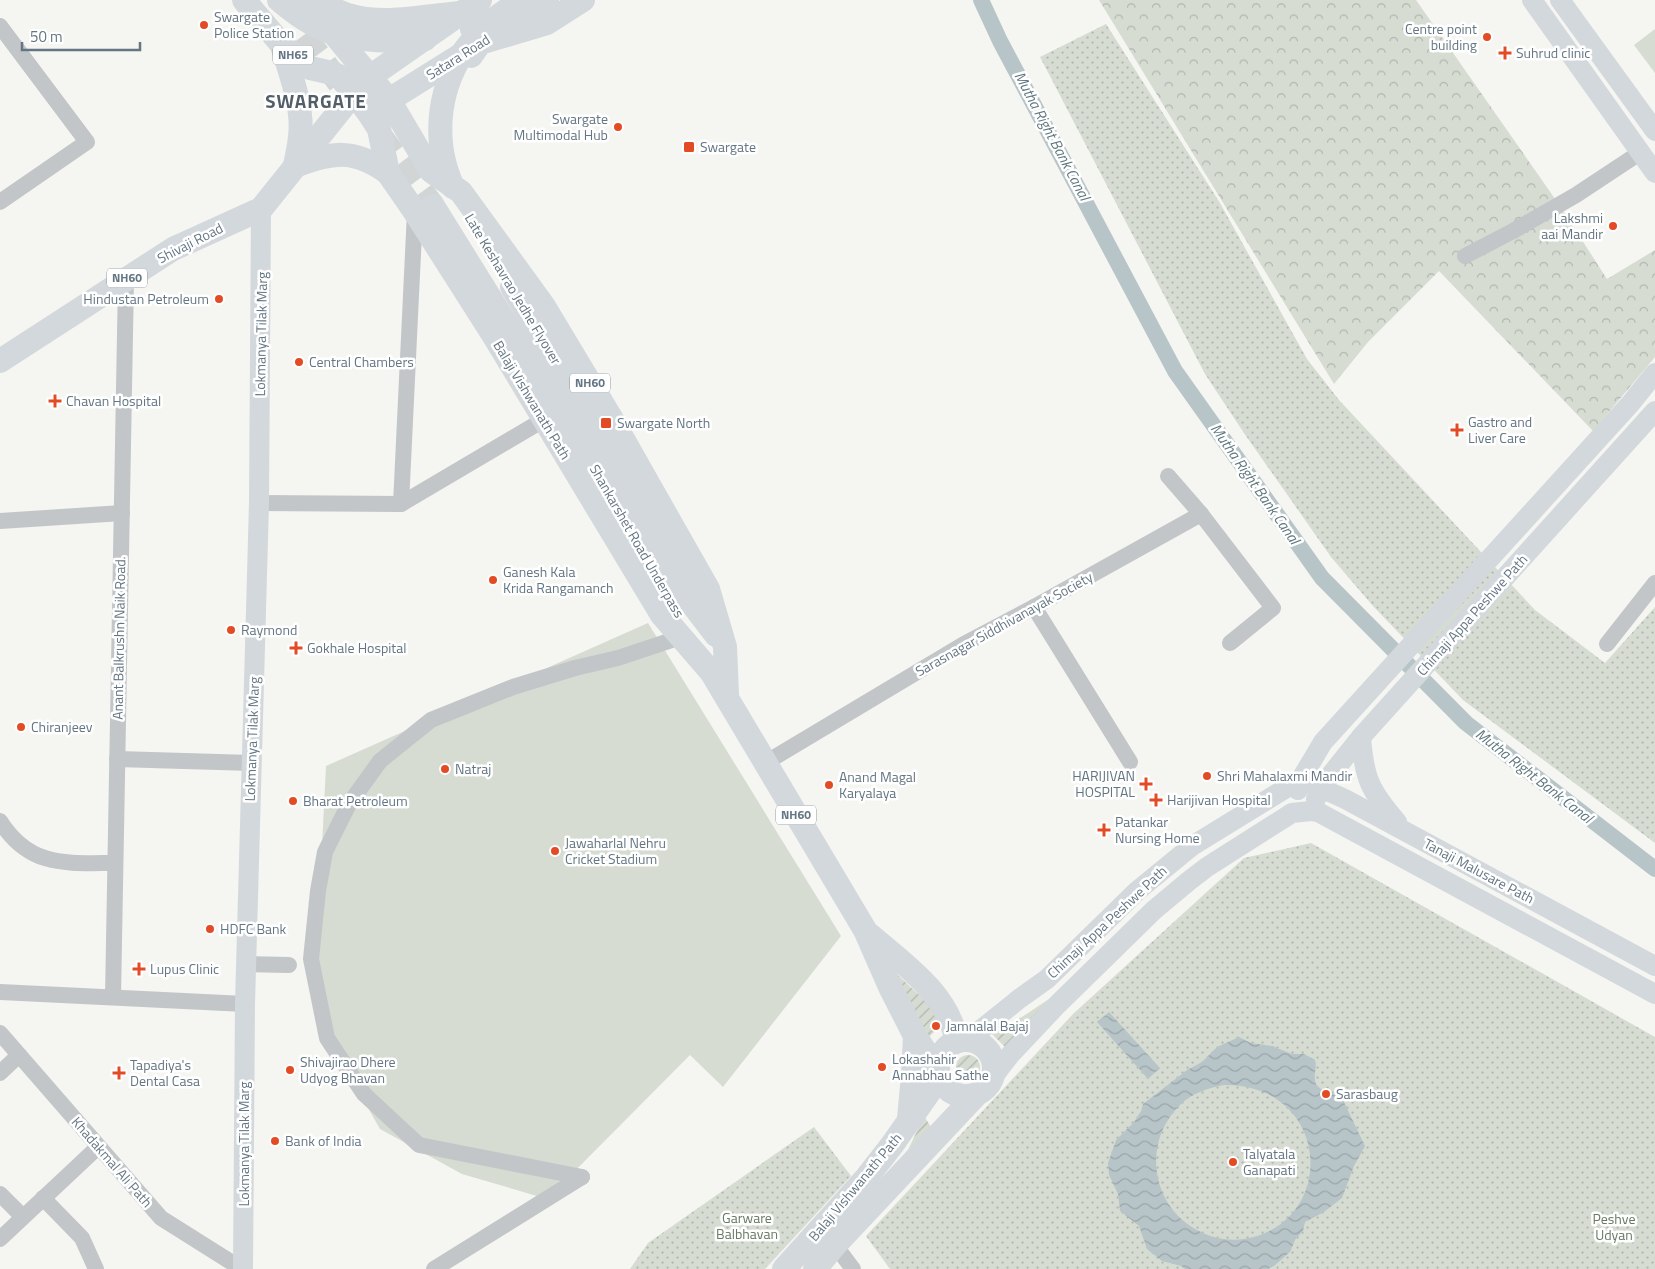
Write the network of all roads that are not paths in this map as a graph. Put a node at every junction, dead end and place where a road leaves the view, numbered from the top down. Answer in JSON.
{"nodes":[{"id":1,"x":244,"y":0,"type":"edge"},
{"id":2,"x":279,"y":0,"type":"edge"},
{"id":3,"x":306,"y":0,"type":"edge"},
{"id":4,"x":316,"y":0,"type":"edge"},
{"id":5,"x":521,"y":0,"type":"edge"},
{"id":6,"x":547,"y":0,"type":"edge"},
{"id":7,"x":583,"y":0,"type":"edge"},
{"id":8,"x":1559,"y":0,"type":"edge"},
{"id":9,"x":472,"y":6,"type":"edge"},
{"id":10,"x":1536,"y":6,"type":"edge"},
{"id":11,"x":0,"y":26,"type":"edge"},
{"id":12,"x":483,"y":34,"type":"junction"},
{"id":13,"x":304,"y":35,"type":"tunnel mouth"},
{"id":14,"x":282,"y":45,"type":"junction"},
{"id":15,"x":371,"y":76,"type":"junction"},
{"id":16,"x":354,"y":93,"type":"junction"},
{"id":17,"x":390,"y":100,"type":"junction"},
{"id":18,"x":370,"y":115,"type":"junction"},
{"id":19,"x":1655,"y":131,"type":"edge"},
{"id":20,"x":1641,"y":152,"type":"junction"},
{"id":21,"x":295,"y":166,"type":"junction"},
{"id":22,"x":388,"y":173,"type":"junction"},
{"id":23,"x":1655,"y":173,"type":"edge"},
{"id":24,"x":460,"y":192,"type":"junction"},
{"id":25,"x":0,"y":202,"type":"edge"},
{"id":26,"x":261,"y":209,"type":"junction"},
{"id":27,"x":424,"y":209,"type":"junction"},
{"id":28,"x":1465,"y":256,"type":"dead end"},
{"id":29,"x":126,"y":279,"type":"junction"},
{"id":30,"x":0,"y":361,"type":"edge"},
{"id":31,"x":1655,"y":373,"type":"edge"},
{"id":32,"x":1655,"y":411,"type":"edge"},
{"id":33,"x":545,"y":419,"type":"junction"},
{"id":34,"x":1168,"y":476,"type":"dead end"},
{"id":35,"x":259,"y":503,"type":"junction"},
{"id":36,"x":401,"y":504,"type":"junction"},
{"id":37,"x":122,"y":513,"type":"junction"},
{"id":38,"x":1201,"y":514,"type":"junction"},
{"id":39,"x":0,"y":521,"type":"edge"},
{"id":40,"x":1655,"y":583,"type":"edge"},
{"id":41,"x":1034,"y":607,"type":"junction"},
{"id":42,"x":681,"y":637,"type":"junction"},
{"id":43,"x":1230,"y":643,"type":"dead end"},
{"id":44,"x":1606,"y":644,"type":"dead end"},
{"id":45,"x":725,"y":647,"type":"junction"},
{"id":46,"x":712,"y":673,"type":"junction"},
{"id":47,"x":727,"y":698,"type":"junction"},
{"id":48,"x":1366,"y":732,"type":"junction"},
{"id":49,"x":117,"y":759,"type":"junction"},
{"id":50,"x":1130,"y":762,"type":"dead end"},
{"id":51,"x":252,"y":763,"type":"junction"},
{"id":52,"x":765,"y":764,"type":"junction"},
{"id":53,"x":1301,"y":778,"type":"junction"},
{"id":54,"x":1321,"y":787,"type":"junction"},
{"id":55,"x":1302,"y":812,"type":"junction"},
{"id":56,"x":0,"y":821,"type":"edge"},
{"id":57,"x":1406,"y":832,"type":"junction"},
{"id":58,"x":115,"y":864,"type":"junction"},
{"id":59,"x":865,"y":930,"type":"junction"},
{"id":60,"x":246,"y":964,"type":"junction"},
{"id":61,"x":289,"y":965,"type":"dead end"},
{"id":62,"x":1655,"y":966,"type":"edge"},
{"id":63,"x":0,"y":992,"type":"edge"},
{"id":64,"x":1655,"y":994,"type":"edge"},
{"id":65,"x":113,"y":997,"type":"junction"},
{"id":66,"x":245,"y":1004,"type":"junction"},
{"id":67,"x":0,"y":1033,"type":"edge"},
{"id":68,"x":914,"y":1036,"type":"junction"},
{"id":69,"x":963,"y":1040,"type":"junction"},
{"id":70,"x":19,"y":1055,"type":"junction"},
{"id":71,"x":938,"y":1070,"type":"junction"},
{"id":72,"x":0,"y":1073,"type":"edge"},
{"id":73,"x":993,"y":1077,"type":"junction"},
{"id":74,"x":976,"y":1095,"type":"junction"},
{"id":75,"x":908,"y":1121,"type":"junction"},
{"id":76,"x":98,"y":1147,"type":"junction"},
{"id":77,"x":0,"y":1194,"type":"edge"},
{"id":78,"x":43,"y":1198,"type":"junction"},
{"id":79,"x":23,"y":1217,"type":"junction"},
{"id":80,"x":0,"y":1239,"type":"edge"},
{"id":81,"x":835,"y":1245,"type":"junction"},
{"id":82,"x":96,"y":1269,"type":"edge"},
{"id":83,"x":242,"y":1269,"type":"edge"},
{"id":84,"x":434,"y":1269,"type":"edge"},
{"id":85,"x":784,"y":1269,"type":"edge"},
{"id":86,"x":815,"y":1269,"type":"edge"},
{"id":87,"x":853,"y":1269,"type":"edge"}],
"edges":[{"from":1,"to":14,"type":"highway","number":"NH65"},
{"from":2,"to":12,"type":"highway","name":"Late Keshavrao Jedhe Flyover"},
{"from":2,"to":13,"type":"highway"},
{"from":3,"to":15,"type":"highway","name":"Balaji Vishwanath Path"},
{"from":4,"to":9,"type":"highway"},
{"from":5,"to":12,"type":"highway","name":"Late Keshavrao Jedhe Flyover"},
{"from":6,"to":12,"type":"highway","name":"Satara Road"},
{"from":7,"to":12,"type":"highway"},
{"from":8,"to":10,"type":"street"},
{"from":8,"to":19,"type":"main road"},
{"from":9,"to":15,"type":"highway","number":"NH60"},
{"from":10,"to":20,"type":"main road"},
{"from":11,"to":25,"type":"street"},
{"from":12,"to":17,"type":"highway","name":"Satara Road"},
{"from":12,"to":24,"type":"highway"},
{"from":12,"to":45,"type":"highway","name":"Late Keshavrao Jedhe Flyover"},
{"from":14,"to":16,"type":"highway","number":"NH65"},
{"from":14,"to":21,"type":"highway"},
{"from":15,"to":16,"type":"highway","number":"NH60"},
{"from":15,"to":17,"type":"highway","name":"Balaji Vishwanath Path"},
{"from":16,"to":18,"type":"highway","name":"Balaji Vishwanath Path","number":"NH60"},
{"from":16,"to":21,"type":"highway","name":"Shivaji Road","number":"NH60"},
{"from":17,"to":18,"type":"highway","name":"Satara Road"},
{"from":17,"to":24,"type":"highway","name":"Balaji Vishwanath Path","number":"NH60"},
{"from":18,"to":22,"type":"highway","name":"Balaji Vishwanath Path","number":"NH60"},
{"from":20,"to":23,"type":"main road"},
{"from":20,"to":28,"type":"street"},
{"from":21,"to":22,"type":"highway","number":"NH60"},
{"from":21,"to":26,"type":"highway","name":"Shivaji Road","number":"NH60"},
{"from":22,"to":27,"type":"highway","name":"Balaji Vishwanath Path","number":"NH60"},
{"from":24,"to":45,"type":"highway","name":"Balaji Vishwanath Path","number":"NH60"},
{"from":26,"to":29,"type":"highway","name":"Shivaji Road","number":"NH60"},
{"from":26,"to":35,"type":"main road","name":"Lokmanya Tilak Marg"},
{"from":27,"to":33,"type":"highway","name":"Balaji Vishwanath Path","number":"NH60"},
{"from":27,"to":36,"type":"street"},
{"from":27,"to":46,"type":"highway","name":"Shankarshet Road Underpass"},
{"from":29,"to":30,"type":"highway","name":"Shivaji Road","number":"NH60"},
{"from":29,"to":37,"type":"street","name":"Anant Balkrushn Naik Road."},
{"from":31,"to":53,"type":"main road","name":"Chimaji Appa Peshwe Path"},
{"from":32,"to":48,"type":"main road","name":"Chimaji Appa Peshwe Path"},
{"from":33,"to":36,"type":"street"},
{"from":33,"to":42,"type":"highway","name":"Balaji Vishwanath Path","number":"NH60"},
{"from":34,"to":38,"type":"street"},
{"from":35,"to":36,"type":"street"},
{"from":35,"to":51,"type":"main road","name":"Lokmanya Tilak Marg"},
{"from":37,"to":39,"type":"street"},
{"from":37,"to":49,"type":"street","name":"Anant Balkrushn Naik Road."},
{"from":38,"to":41,"type":"street","name":"Sarasnagar Siddhivanayak Society"},
{"from":38,"to":43,"type":"street"},
{"from":40,"to":44,"type":"street"},
{"from":41,"to":50,"type":"street"},
{"from":41,"to":52,"type":"street","name":"Sarasnagar Siddhivanayak Society"},
{"from":42,"to":46,"type":"highway","name":"Balaji Vishwanath Path","number":"NH60"},
{"from":42,"to":84,"type":"street"},
{"from":45,"to":47,"type":"highway","name":"Balaji Vishwanath Path","number":"NH60"},
{"from":46,"to":47,"type":"highway","name":"Balaji Vishwanath Path","number":"NH60"},
{"from":47,"to":52,"type":"highway","name":"Balaji Vishwanath Path","number":"NH60"},
{"from":48,"to":54,"type":"main road","name":"Chimaji Appa Peshwe Path"},
{"from":48,"to":57,"type":"main road"},
{"from":49,"to":51,"type":"street"},
{"from":49,"to":58,"type":"street","name":"Anant Balkrushn Naik Road."},
{"from":51,"to":60,"type":"main road","name":"Lokmanya Tilak Marg"},
{"from":52,"to":59,"type":"highway","name":"Balaji Vishwanath Path","number":"NH60"},
{"from":53,"to":54,"type":"main road","name":"Tanaji Malusare Path"},
{"from":53,"to":55,"type":"main road","name":"Chimaji Appa Peshwe Path"},
{"from":53,"to":69,"type":"main road","name":"Chimaji Appa Peshwe Path"},
{"from":54,"to":55,"type":"main road","name":"Chimaji Appa Peshwe Path"},
{"from":54,"to":57,"type":"main road","name":"Tanaji Malusare Path"},
{"from":55,"to":64,"type":"main road","name":"Tanaji Malusare Path"},
{"from":55,"to":73,"type":"main road","name":"Chimaji Appa Peshwe Path"},
{"from":56,"to":58,"type":"street"},
{"from":57,"to":62,"type":"main road","name":"Tanaji Malusare Path"},
{"from":58,"to":65,"type":"street","name":"Anant Balkrushn Naik Road."},
{"from":59,"to":68,"type":"highway","name":"Balaji Vishwanath Path","number":"NH60"},
{"from":59,"to":69,"type":"highway","name":"Balaji Vishwanath Path","number":"NH60"},
{"from":60,"to":61,"type":"street"},
{"from":60,"to":66,"type":"main road","name":"Lokmanya Tilak Marg"},
{"from":63,"to":65,"type":"street"},
{"from":65,"to":66,"type":"street"},
{"from":66,"to":83,"type":"main road","name":"Lokmanya Tilak Marg"},
{"from":67,"to":70,"type":"street","name":"Khadakmal Ali Path"},
{"from":68,"to":71,"type":"highway","name":"Balaji Vishwanath Path","number":"NH60"},
{"from":68,"to":75,"type":"highway"},
{"from":69,"to":71,"type":"highway","name":"Balaji Vishwanath Path"},
{"from":69,"to":73,"type":"highway"},
{"from":70,"to":72,"type":"street"},
{"from":70,"to":76,"type":"street","name":"Khadakmal Ali Path"},
{"from":71,"to":74,"type":"highway","name":"Balaji Vishwanath Path","number":"NH60"},
{"from":71,"to":75,"type":"highway","name":"Balaji Vishwanath Path"},
{"from":73,"to":74,"type":"highway","name":"Balaji Vishwanath Path"},
{"from":74,"to":81,"type":"highway","name":"Balaji Vishwanath Path"},
{"from":75,"to":85,"type":"highway","name":"Balaji Vishwanath Path"},
{"from":76,"to":78,"type":"street"},
{"from":76,"to":83,"type":"street","name":"Khadakmal Ali Path"},
{"from":77,"to":79,"type":"street"},
{"from":78,"to":79,"type":"street"},
{"from":78,"to":82,"type":"street"},
{"from":79,"to":80,"type":"street"},
{"from":81,"to":86,"type":"highway","name":"Balaji Vishwanath Path"},
{"from":81,"to":87,"type":"street"}]}
